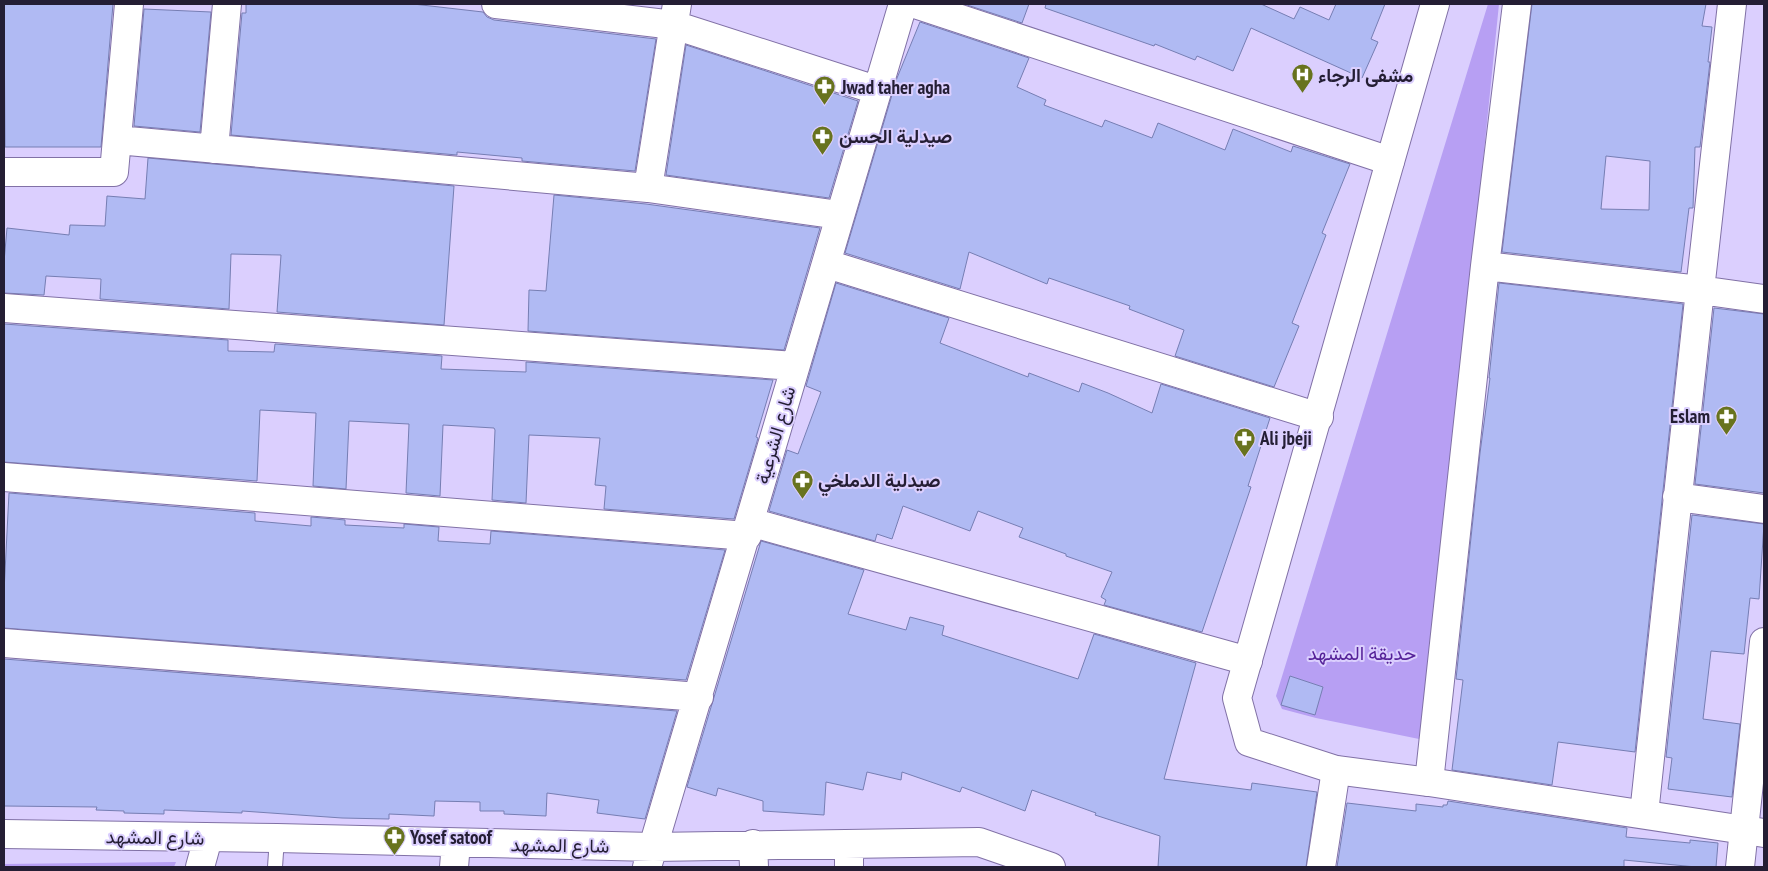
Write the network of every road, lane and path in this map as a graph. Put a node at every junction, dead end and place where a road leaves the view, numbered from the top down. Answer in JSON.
{"nodes":[{"id":1,"x":128,"y":4,"type":"edge"},
{"id":2,"x":227,"y":4,"type":"edge"},
{"id":3,"x":496,"y":4,"type":"edge"},
{"id":4,"x":903,"y":4,"type":"edge"},
{"id":5,"x":915,"y":4,"type":"edge"},
{"id":6,"x":1435,"y":4,"type":"edge"},
{"id":7,"x":1517,"y":4,"type":"edge"},
{"id":8,"x":1732,"y":4,"type":"edge"},
{"id":9,"x":675,"y":15,"type":"edge"},
{"id":10,"x":876,"y":90,"type":"junction"},
{"id":11,"x":117,"y":140,"type":"junction"},
{"id":12,"x":214,"y":148,"type":"junction"},
{"id":13,"x":1390,"y":161,"type":"junction"},
{"id":14,"x":4,"y":172,"type":"edge"},
{"id":15,"x":648,"y":188,"type":"junction"},
{"id":16,"x":839,"y":215,"type":"junction"},
{"id":17,"x":827,"y":264,"type":"junction"},
{"id":18,"x":1485,"y":266,"type":"junction"},
{"id":19,"x":1700,"y":290,"type":"junction"},
{"id":20,"x":1764,"y":298,"type":"edge"},
{"id":21,"x":4,"y":308,"type":"edge"},
{"id":22,"x":794,"y":366,"type":"junction"},
{"id":23,"x":1319,"y":417,"type":"junction"},
{"id":24,"x":4,"y":477,"type":"edge"},
{"id":25,"x":1677,"y":497,"type":"junction"},
{"id":26,"x":1764,"y":508,"type":"edge"},
{"id":27,"x":748,"y":529,"type":"junction"},
{"id":28,"x":1764,"y":642,"type":"edge"},
{"id":29,"x":4,"y":644,"type":"edge"},
{"id":30,"x":1248,"y":661,"type":"junction"},
{"id":31,"x":699,"y":697,"type":"junction"},
{"id":32,"x":1336,"y":770,"type":"junction"},
{"id":33,"x":1429,"y":782,"type":"junction"},
{"id":34,"x":1644,"y":814,"type":"junction"},
{"id":35,"x":1755,"y":832,"type":"edge"},
{"id":36,"x":4,"y":834,"type":"edge"},
{"id":37,"x":208,"y":838,"type":"junction"},
{"id":38,"x":277,"y":838,"type":"junction"},
{"id":39,"x":455,"y":855,"type":"edge"},
{"id":40,"x":849,"y":855,"type":"edge"},
{"id":41,"x":753,"y":856,"type":"edge"},
{"id":42,"x":650,"y":857,"type":"edge"},
{"id":43,"x":200,"y":867,"type":"edge"},
{"id":44,"x":275,"y":867,"type":"edge"},
{"id":45,"x":1051,"y":867,"type":"edge"},
{"id":46,"x":1321,"y":867,"type":"edge"},
{"id":47,"x":1740,"y":867,"type":"edge"}],
"edges":[{"from":1,"to":11,"type":"street"},
{"from":2,"to":12,"type":"street"},
{"from":3,"to":9,"type":"street"},
{"from":4,"to":10,"type":"street","name":"شارع الشرعية"},
{"from":5,"to":13,"type":"street"},
{"from":6,"to":13,"type":"street"},
{"from":7,"to":18,"type":"street"},
{"from":8,"to":19,"type":"street"},
{"from":9,"to":10,"type":"street"},
{"from":9,"to":15,"type":"street"},
{"from":10,"to":16,"type":"street","name":"شارع الشرعية"},
{"from":11,"to":12,"type":"street"},
{"from":11,"to":14,"type":"street"},
{"from":12,"to":15,"type":"street"},
{"from":13,"to":23,"type":"street"},
{"from":15,"to":16,"type":"street"},
{"from":16,"to":17,"type":"street","name":"شارع الشرعية"},
{"from":17,"to":22,"type":"street","name":"شارع الشرعية"},
{"from":17,"to":23,"type":"street"},
{"from":18,"to":19,"type":"street"},
{"from":18,"to":33,"type":"street"},
{"from":19,"to":20,"type":"street"},
{"from":19,"to":25,"type":"street"},
{"from":21,"to":22,"type":"street"},
{"from":22,"to":27,"type":"street","name":"شارع الشرعية"},
{"from":23,"to":30,"type":"street"},
{"from":24,"to":27,"type":"street"},
{"from":25,"to":26,"type":"street"},
{"from":25,"to":34,"type":"street"},
{"from":27,"to":30,"type":"street"},
{"from":27,"to":31,"type":"street","name":"شارع الشرعية"},
{"from":28,"to":35,"type":"street"},
{"from":29,"to":31,"type":"street"},
{"from":30,"to":32,"type":"street"},
{"from":31,"to":42,"type":"street","name":"شارع الشرعية"},
{"from":32,"to":33,"type":"street"},
{"from":32,"to":46,"type":"street"},
{"from":33,"to":34,"type":"street"},
{"from":34,"to":35,"type":"street"},
{"from":35,"to":47,"type":"street"},
{"from":36,"to":37,"type":"street","name":"شارع المشهد"},
{"from":37,"to":38,"type":"street","name":"شارع المشهد"},
{"from":37,"to":43,"type":"street"},
{"from":38,"to":39,"type":"street","name":"شارع المشهد"},
{"from":38,"to":44,"type":"lane"},
{"from":39,"to":42,"type":"street","name":"شارع المشهد"},
{"from":40,"to":41,"type":"street","name":"شارع المشهد"},
{"from":40,"to":45,"type":"street","name":"شارع المشهد"},
{"from":41,"to":42,"type":"street","name":"شارع المشهد"}]}
